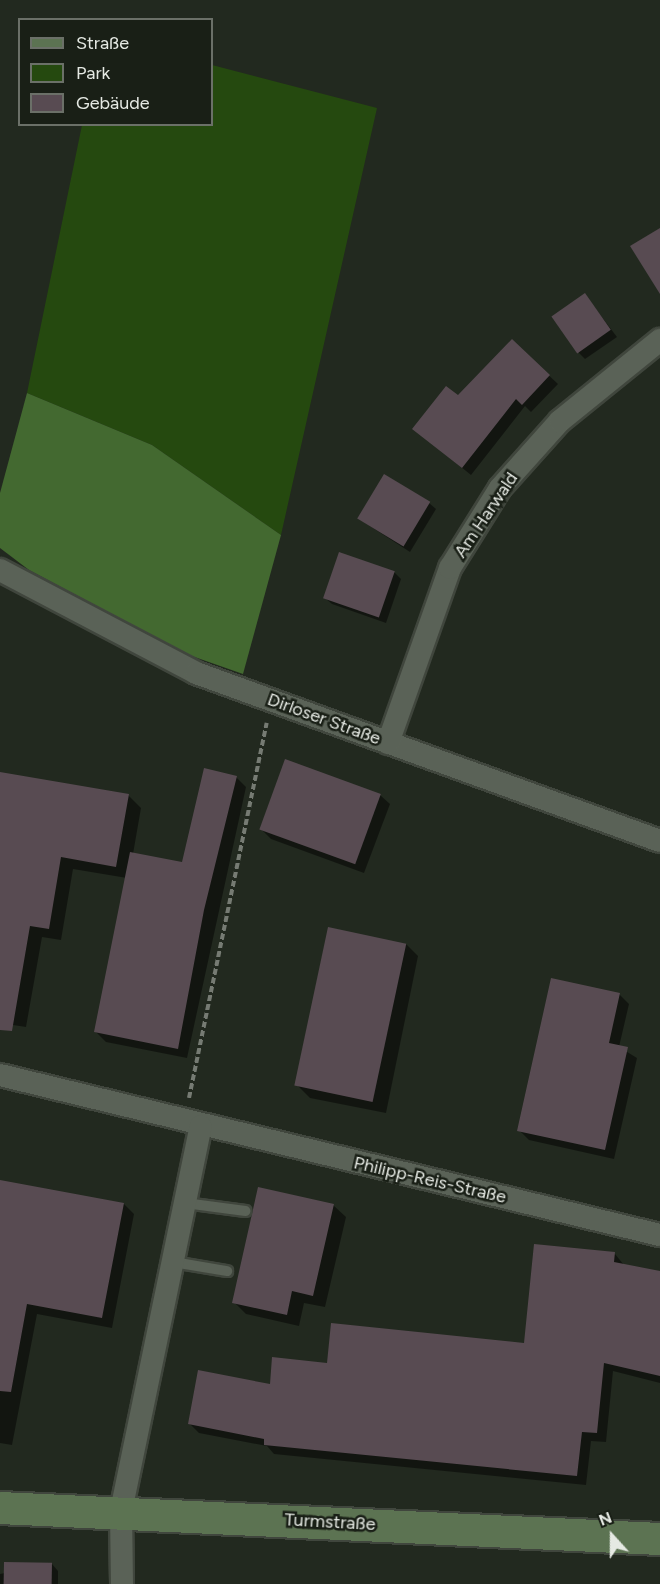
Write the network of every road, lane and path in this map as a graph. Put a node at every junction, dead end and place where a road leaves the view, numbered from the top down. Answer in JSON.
{"nodes":[{"id":1,"x":660,"y":340,"type":"edge"},
{"id":2,"x":0,"y":570,"type":"edge"},
{"id":3,"x":276,"y":702,"type":"junction"},
{"id":4,"x":388,"y":743,"type":"junction"},
{"id":5,"x":660,"y":842,"type":"edge"},
{"id":6,"x":0,"y":1075,"type":"edge"},
{"id":7,"x":193,"y":1124,"type":"junction"},
{"id":8,"x":185,"y":1203,"type":"junction"},
{"id":9,"x":245,"y":1211,"type":"dead end"},
{"id":10,"x":660,"y":1234,"type":"edge"},
{"id":11,"x":173,"y":1262,"type":"junction"},
{"id":12,"x":227,"y":1271,"type":"dead end"},
{"id":13,"x":0,"y":1508,"type":"edge"},
{"id":14,"x":121,"y":1511,"type":"junction"},
{"id":15,"x":660,"y":1539,"type":"edge"},
{"id":16,"x":122,"y":1584,"type":"edge"}],
"edges":[{"from":1,"to":4,"type":"street","name":"Am Harwald"},
{"from":2,"to":3,"type":"street","name":"Dirloser Straße"},
{"from":3,"to":4,"type":"street","name":"Dirloser Straße"},
{"from":3,"to":7,"type":"path"},
{"from":4,"to":5,"type":"street","name":"Dirloser Straße"},
{"from":6,"to":7,"type":"street","name":"Philipp-Reis-Straße"},
{"from":7,"to":8,"type":"street"},
{"from":7,"to":10,"type":"street","name":"Philipp-Reis-Straße"},
{"from":8,"to":9,"type":"lane"},
{"from":8,"to":11,"type":"street"},
{"from":11,"to":12,"type":"lane"},
{"from":11,"to":14,"type":"street"},
{"from":13,"to":14,"type":"main road","name":"Turmstraße"},
{"from":14,"to":15,"type":"main road","name":"Turmstraße"},
{"from":14,"to":16,"type":"street"}]}
